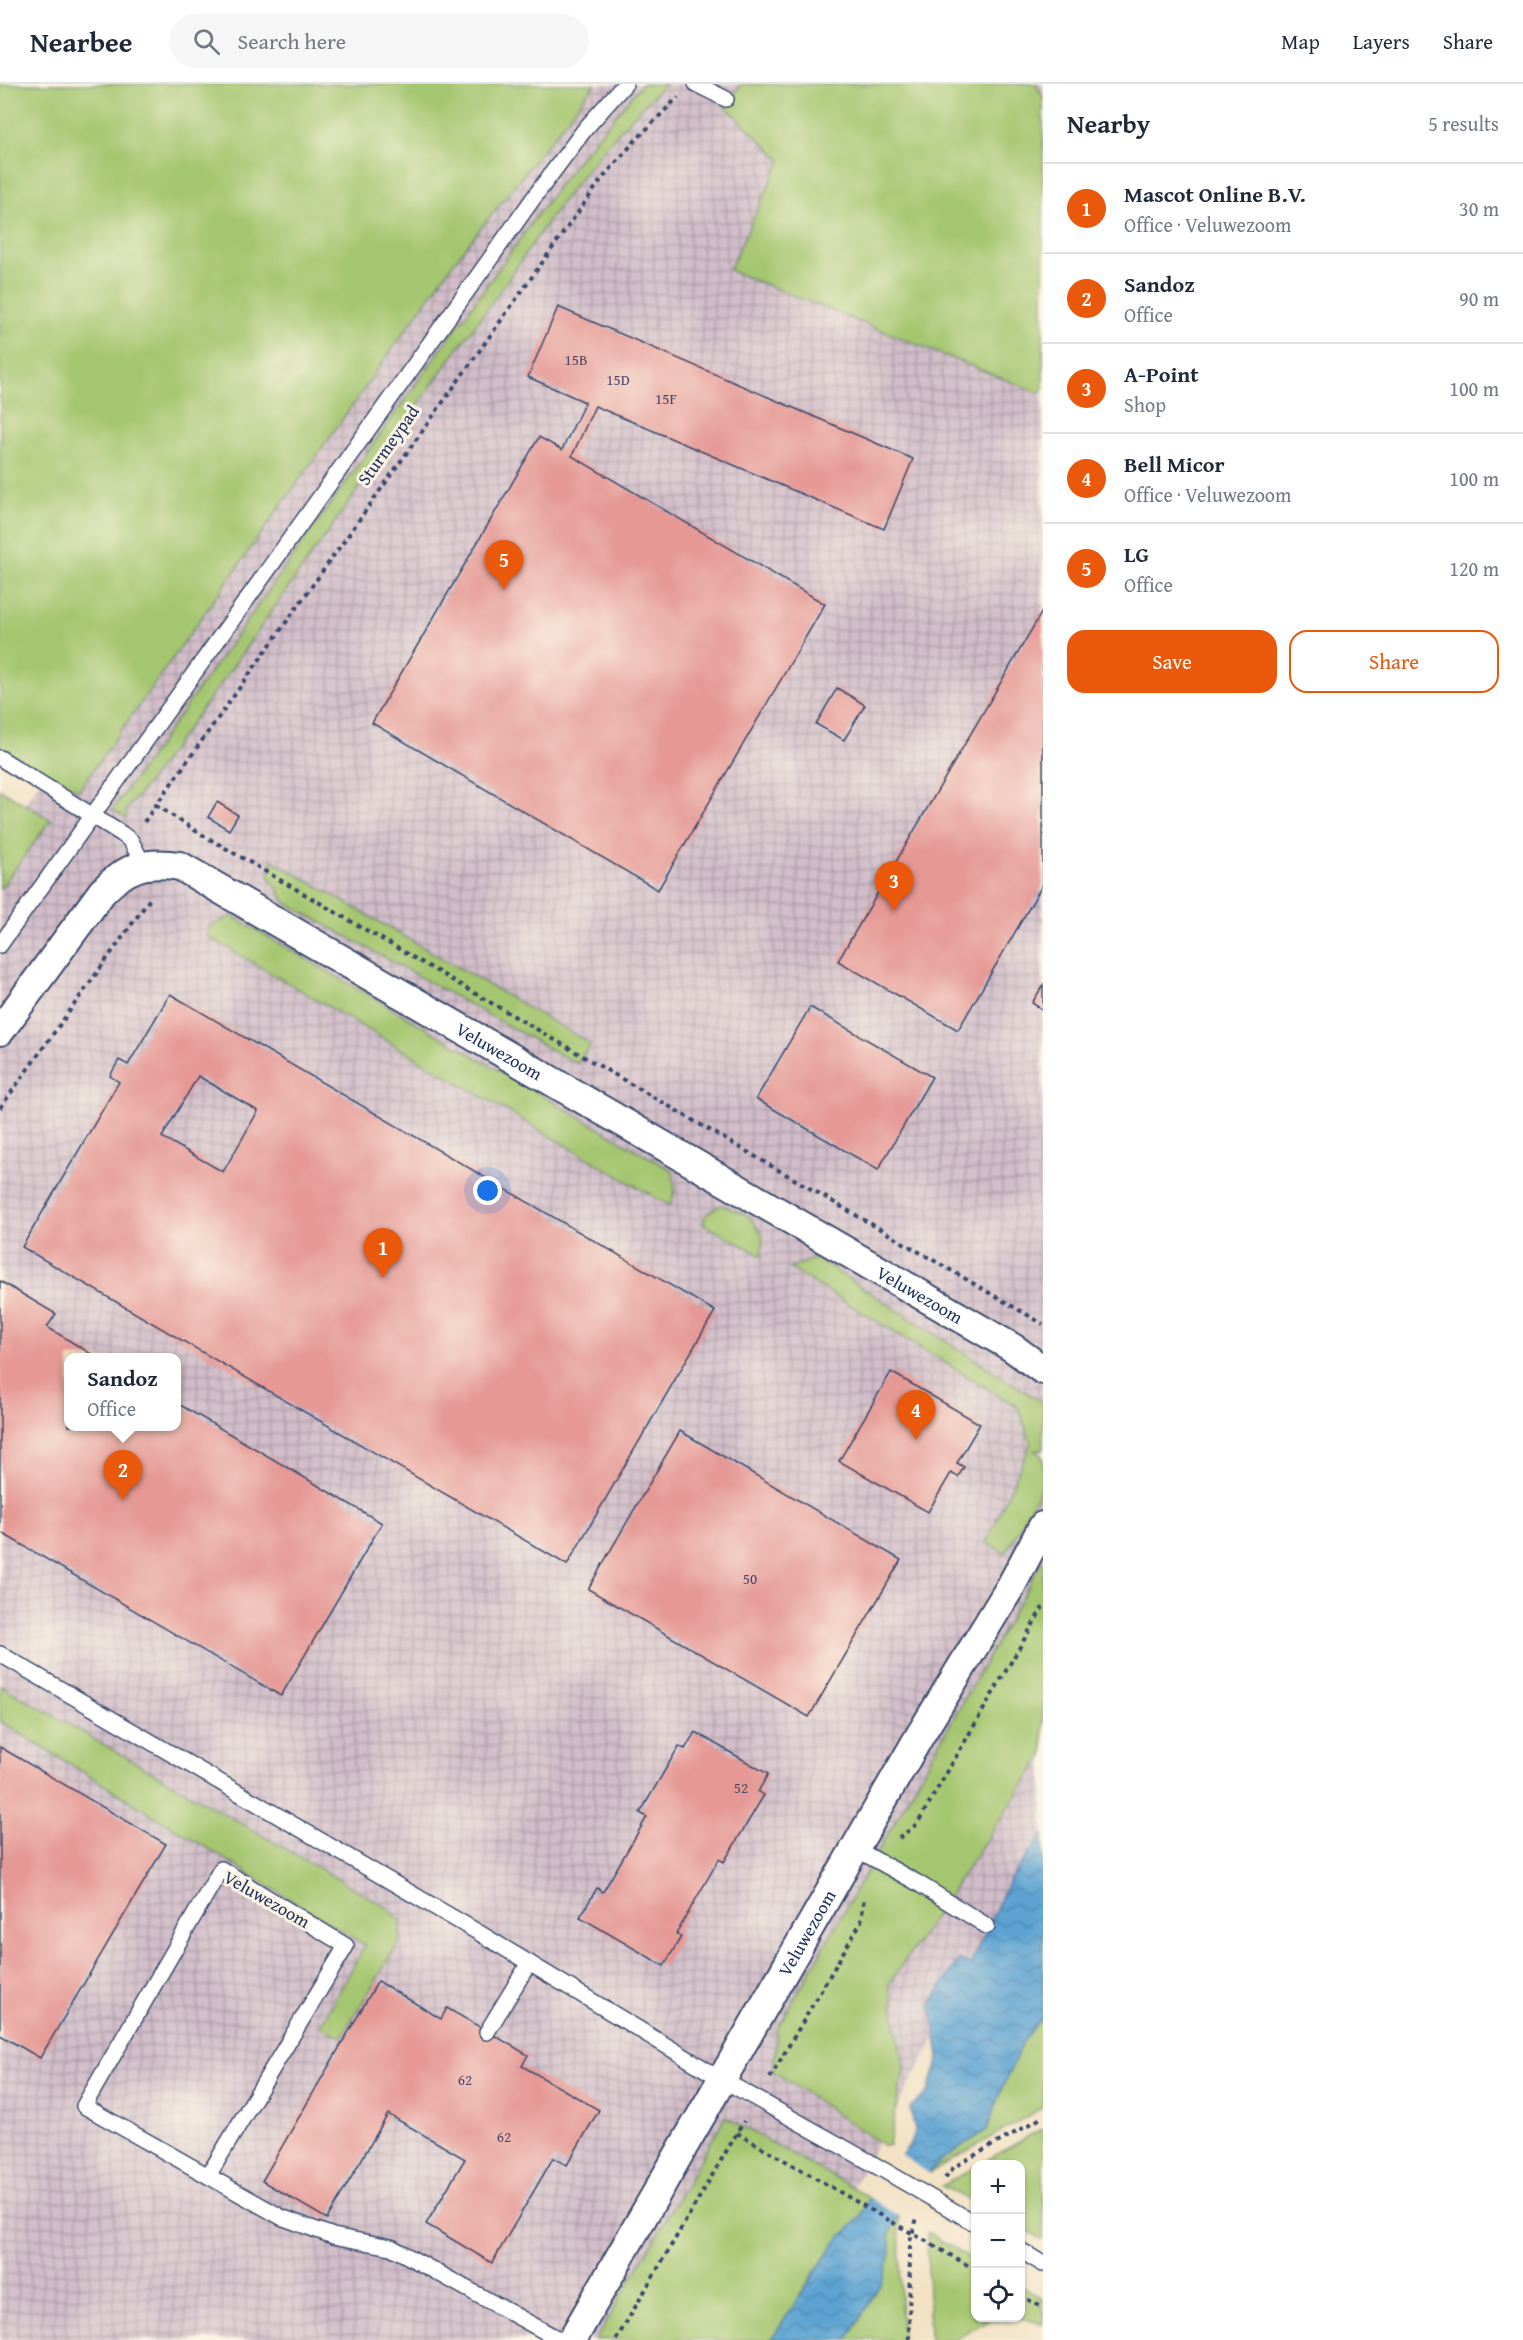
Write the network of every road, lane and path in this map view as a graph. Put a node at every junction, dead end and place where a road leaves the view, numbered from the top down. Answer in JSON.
{"nodes":[{"id":1,"x":625,"y":84,"type":"edge"},
{"id":2,"x":690,"y":87,"type":"edge"},
{"id":3,"x":726,"y":99,"type":"dead end"},
{"id":4,"x":0,"y":758,"type":"edge"},
{"id":5,"x":156,"y":805,"type":"junction"},
{"id":6,"x":93,"y":816,"type":"junction"},
{"id":7,"x":195,"y":831,"type":"junction"},
{"id":8,"x":131,"y":841,"type":"junction"},
{"id":9,"x":174,"y":865,"type":"junction"},
{"id":10,"x":144,"y":866,"type":"junction"},
{"id":11,"x":0,"y":945,"type":"edge"},
{"id":12,"x":0,"y":1031,"type":"edge"},
{"id":13,"x":0,"y":1108,"type":"edge"},
{"id":14,"x":1043,"y":1324,"type":"edge"},
{"id":15,"x":1043,"y":1370,"type":"edge"},
{"id":16,"x":1043,"y":1526,"type":"edge"},
{"id":17,"x":1043,"y":1608,"type":"edge"},
{"id":18,"x":0,"y":1654,"type":"edge"},
{"id":19,"x":856,"y":1849,"type":"junction"},
{"id":20,"x":881,"y":1863,"type":"junction"},
{"id":21,"x":987,"y":1926,"type":"dead end"},
{"id":22,"x":529,"y":1963,"type":"junction"},
{"id":23,"x":488,"y":2032,"type":"dead end"},
{"id":24,"x":723,"y":2080,"type":"junction"},
{"id":25,"x":757,"y":2100,"type":"junction"},
{"id":26,"x":737,"y":2133,"type":"junction"},
{"id":27,"x":208,"y":2176,"type":"junction"},
{"id":28,"x":971,"y":2222,"type":"edge"},
{"id":29,"x":1025,"y":2253,"type":"edge"},
{"id":30,"x":1043,"y":2264,"type":"edge"},
{"id":31,"x":972,"y":2268,"type":"edge"},
{"id":32,"x":1025,"y":2298,"type":"edge"},
{"id":33,"x":1043,"y":2308,"type":"edge"},
{"id":34,"x":560,"y":2340,"type":"edge"},
{"id":35,"x":572,"y":2340,"type":"edge"},
{"id":36,"x":616,"y":2340,"type":"edge"}],
"edges":[{"from":1,"to":6,"type":"lane"},
{"from":2,"to":3,"type":"lane"},
{"from":2,"to":5,"type":"path","name":"Sturmeypad"},
{"from":4,"to":6,"type":"lane"},
{"from":5,"to":7,"type":"path"},
{"from":5,"to":8,"type":"path","name":"Sturmeypad"},
{"from":6,"to":8,"type":"lane"},
{"from":6,"to":11,"type":"lane"},
{"from":7,"to":9,"type":"path"},
{"from":7,"to":14,"type":"path"},
{"from":8,"to":10,"type":"lane"},
{"from":9,"to":10,"type":"street","name":"Veluwezoom"},
{"from":9,"to":13,"type":"path"},
{"from":9,"to":15,"type":"street","name":"Veluwezoom"},
{"from":10,"to":12,"type":"street","name":"Veluwezoom"},
{"from":16,"to":19,"type":"street","name":"Veluwezoom"},
{"from":17,"to":20,"type":"path"},
{"from":18,"to":22,"type":"lane"},
{"from":19,"to":20,"type":"lane"},
{"from":19,"to":24,"type":"street","name":"Veluwezoom"},
{"from":20,"to":21,"type":"lane"},
{"from":20,"to":25,"type":"path"},
{"from":22,"to":23,"type":"lane"},
{"from":22,"to":24,"type":"lane"},
{"from":24,"to":25,"type":"lane"},
{"from":24,"to":35,"type":"street","name":"Veluwezoom"},
{"from":25,"to":26,"type":"path"},
{"from":25,"to":28,"type":"lane","bridge":true},
{"from":26,"to":31,"type":"path","bridge":true},
{"from":26,"to":36,"type":"path"},
{"from":27,"to":27,"type":"lane","name":"Veluwezoom"},
{"from":27,"to":34,"type":"lane","name":"Veluwezoom"},
{"from":29,"to":30,"type":"lane"},
{"from":32,"to":33,"type":"path"}]}
